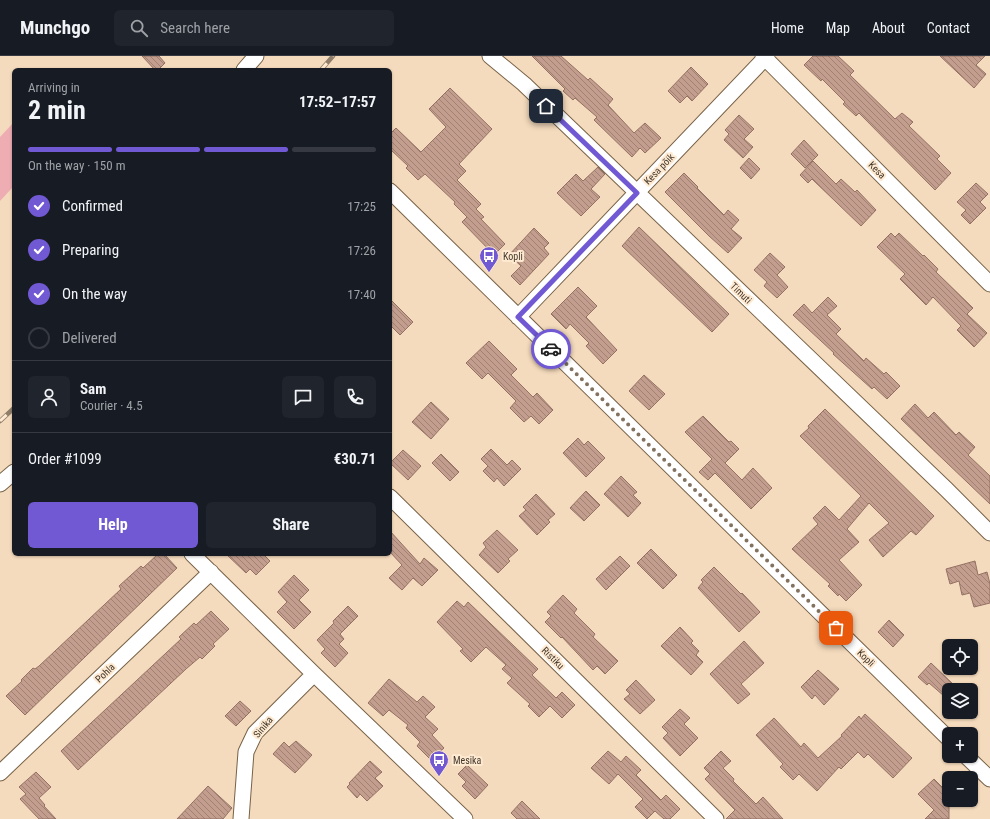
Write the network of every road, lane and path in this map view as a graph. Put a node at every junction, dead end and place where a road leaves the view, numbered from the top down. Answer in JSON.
{"nodes":[{"id":1,"x":490,"y":56,"type":"edge"},
{"id":2,"x":253,"y":57,"type":"edge"},
{"id":3,"x":765,"y":57,"type":"edge"},
{"id":4,"x":245,"y":68,"type":"edge"},
{"id":5,"x":392,"y":193,"type":"edge"},
{"id":6,"x":637,"y":193,"type":"junction"},
{"id":7,"x":990,"y":284,"type":"edge"},
{"id":8,"x":518,"y":317,"type":"junction"},
{"id":9,"x":12,"y":474,"type":"edge"},
{"id":10,"x":0,"y":484,"type":"edge"},
{"id":11,"x":392,"y":499,"type":"edge"},
{"id":12,"x":990,"y":533,"type":"edge"},
{"id":13,"x":194,"y":556,"type":"edge"},
{"id":14,"x":210,"y":572,"type":"junction"},
{"id":15,"x":314,"y":674,"type":"junction"},
{"id":16,"x":942,"y":732,"type":"edge"},
{"id":17,"x":973,"y":763,"type":"edge"},
{"id":18,"x":0,"y":773,"type":"edge"},
{"id":19,"x":990,"y":779,"type":"edge"},
{"id":20,"x":242,"y":819,"type":"edge"},
{"id":21,"x":465,"y":819,"type":"edge"},
{"id":22,"x":716,"y":819,"type":"edge"}],
"edges":[{"from":1,"to":6,"type":"street","name":"Timuti"},
{"from":2,"to":4,"type":"street"},
{"from":3,"to":6,"type":"street","name":"Kesa põik"},
{"from":3,"to":7,"type":"street","name":"Kesa"},
{"from":5,"to":8,"type":"street","name":"Kopli"},
{"from":6,"to":8,"type":"street","name":"Kesa põik"},
{"from":6,"to":12,"type":"street","name":"Timuti"},
{"from":8,"to":16,"type":"street","name":"Kopli"},
{"from":9,"to":10,"type":"street"},
{"from":11,"to":22,"type":"street","name":"Ristiku"},
{"from":13,"to":14,"type":"street"},
{"from":14,"to":15,"type":"street"},
{"from":14,"to":18,"type":"street","name":"Pohla"},
{"from":15,"to":20,"type":"street","name":"Sinika"},
{"from":15,"to":21,"type":"street"},
{"from":17,"to":19,"type":"street"}]}
